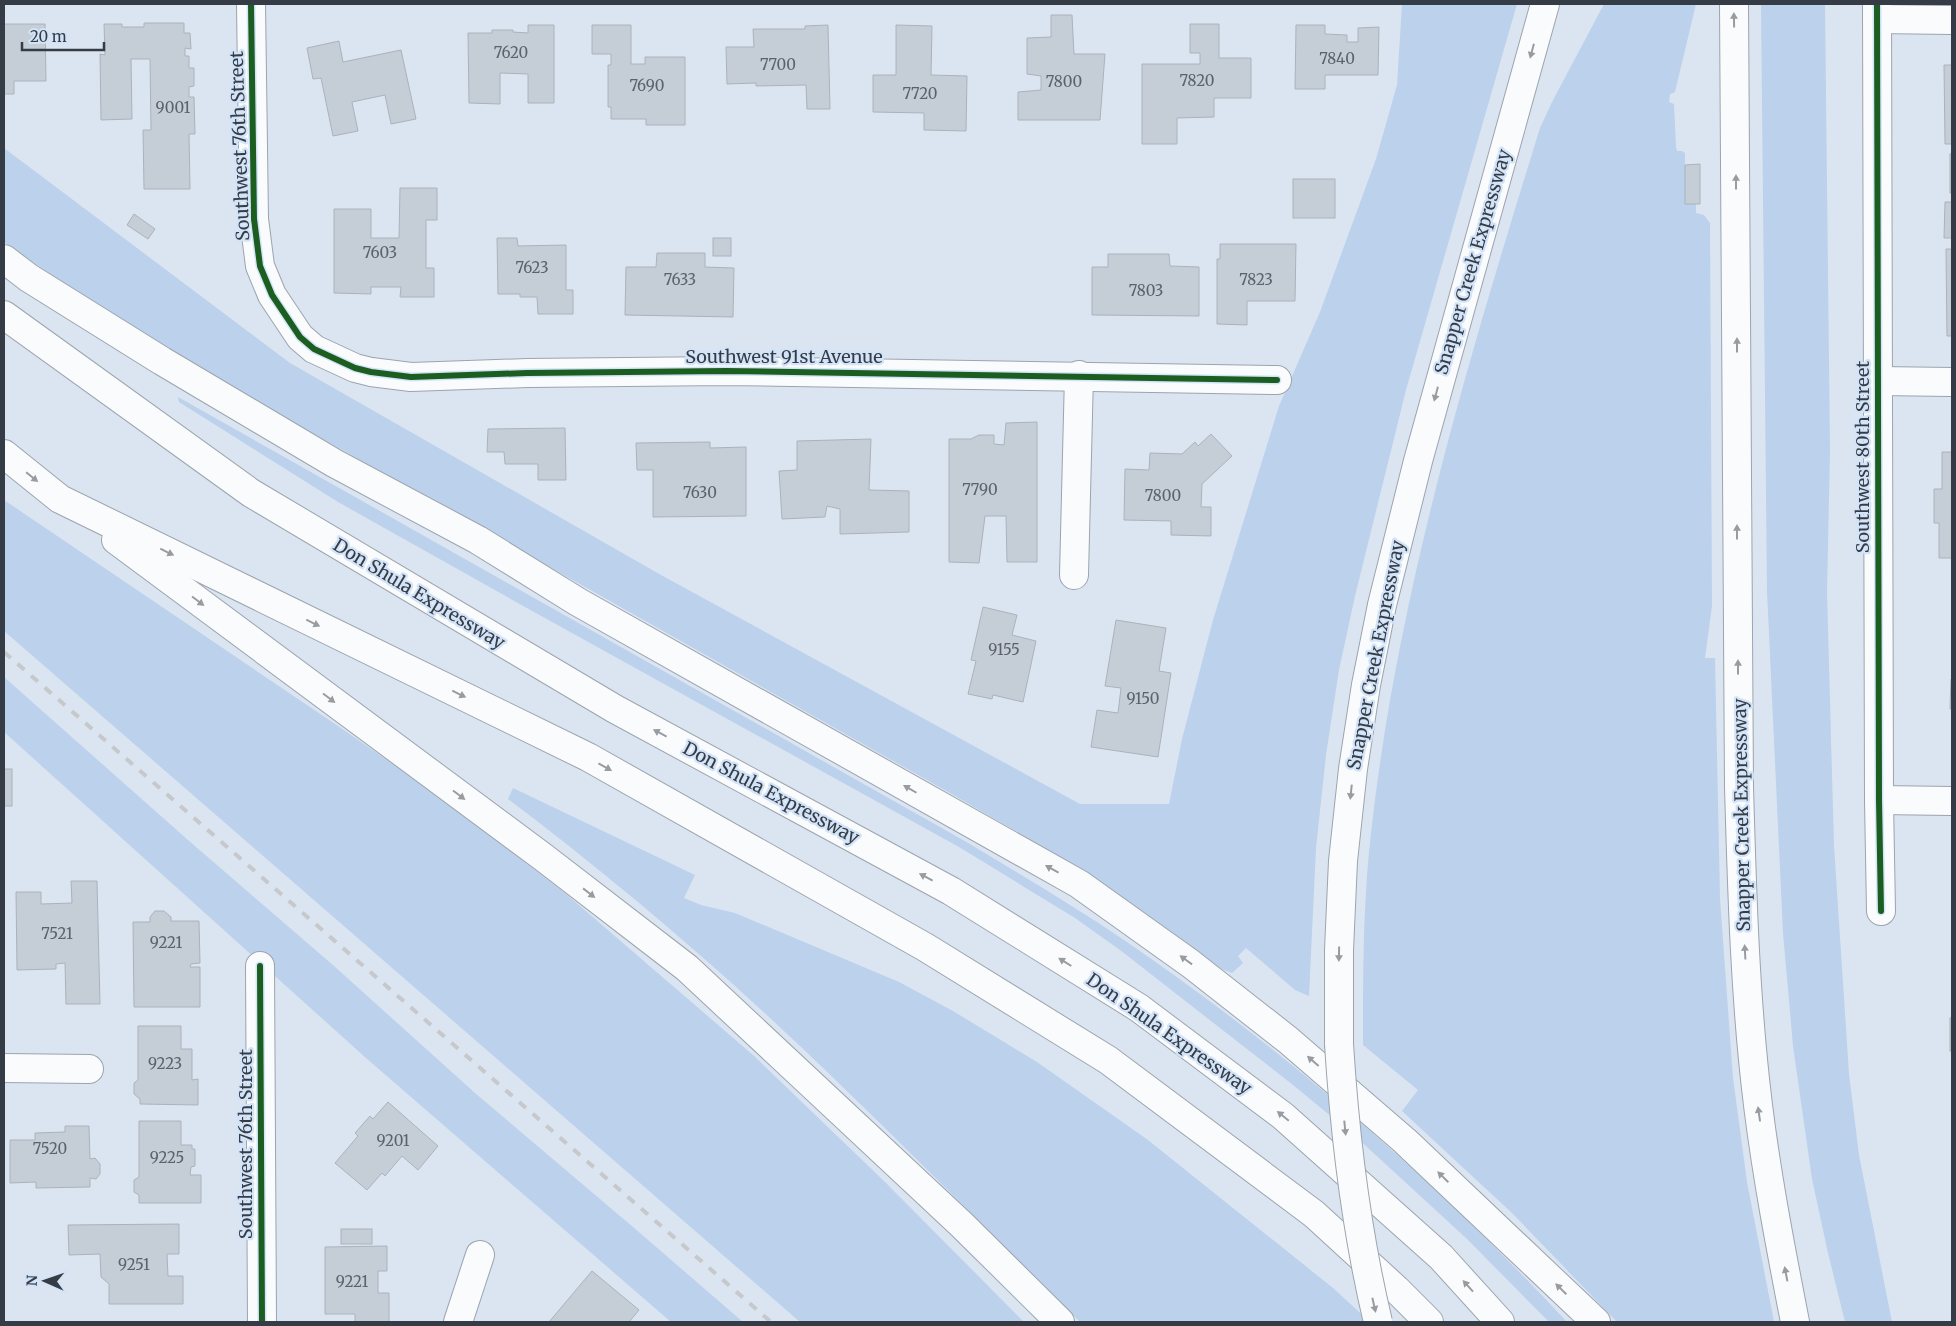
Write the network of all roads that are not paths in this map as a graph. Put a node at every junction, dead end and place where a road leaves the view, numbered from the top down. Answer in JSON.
{"nodes":[{"id":1,"x":251,"y":4,"type":"edge"},
{"id":2,"x":1545,"y":4,"type":"edge"},
{"id":3,"x":1734,"y":4,"type":"edge"},
{"id":4,"x":1877,"y":11,"type":"edge"},
{"id":5,"x":1952,"y":20,"type":"edge"},
{"id":6,"x":4,"y":259,"type":"edge"},
{"id":7,"x":4,"y":315,"type":"edge"},
{"id":8,"x":300,"y":337,"type":"joint"},
{"id":9,"x":1079,"y":376,"type":"junction"},
{"id":10,"x":1277,"y":380,"type":"dead end"},
{"id":11,"x":1878,"y":381,"type":"junction"},
{"id":12,"x":1952,"y":382,"type":"edge"},
{"id":13,"x":4,"y":454,"type":"edge"},
{"id":14,"x":60,"y":499,"type":"junction"},
{"id":15,"x":1074,"y":575,"type":"dead end"},
{"id":16,"x":1879,"y":800,"type":"junction"},
{"id":17,"x":1952,"y":801,"type":"edge"},
{"id":18,"x":1881,"y":911,"type":"dead end"},
{"id":19,"x":260,"y":966,"type":"dead end"},
{"id":20,"x":4,"y":1068,"type":"edge"},
{"id":21,"x":89,"y":1069,"type":"dead end"},
{"id":22,"x":480,"y":1256,"type":"dead end"},
{"id":23,"x":262,"y":1322,"type":"edge"},
{"id":24,"x":458,"y":1322,"type":"edge"},
{"id":25,"x":1060,"y":1322,"type":"edge"},
{"id":26,"x":1378,"y":1322,"type":"edge"},
{"id":27,"x":1429,"y":1322,"type":"edge"},
{"id":28,"x":1500,"y":1322,"type":"edge"},
{"id":29,"x":1596,"y":1322,"type":"edge"},
{"id":30,"x":1796,"y":1322,"type":"edge"}],
"edges":[{"from":1,"to":8,"type":"main road","name":"Southwest 76th Street"},
{"from":2,"to":26,"type":"main road","name":"Snapper Creek Expressway","one_way":true,"bridge":true},
{"from":30,"to":3,"type":"main road","name":"Snapper Creek Expressway","one_way":true},
{"from":4,"to":5,"type":"main road"},
{"from":4,"to":11,"type":"main road","name":"Southwest 80th Street"},
{"from":29,"to":6,"type":"main road","one_way":true},
{"from":28,"to":7,"type":"main road","name":"Don Shula Expressway","one_way":true},
{"from":8,"to":9,"type":"main road","name":"Southwest 91st Avenue"},
{"from":9,"to":10,"type":"main road","name":"Southwest 91st Avenue"},
{"from":9,"to":15,"type":"main road"},
{"from":11,"to":12,"type":"main road"},
{"from":11,"to":16,"type":"main road","name":"Southwest 80th Street"},
{"from":13,"to":14,"type":"main road","one_way":true},
{"from":14,"to":25,"type":"main road","one_way":true},
{"from":14,"to":27,"type":"main road","one_way":true},
{"from":16,"to":17,"type":"main road"},
{"from":16,"to":18,"type":"main road","name":"Southwest 80th Street"},
{"from":19,"to":23,"type":"main road","name":"Southwest 76th Street"},
{"from":20,"to":21,"type":"main road"},
{"from":22,"to":24,"type":"main road"}]}
